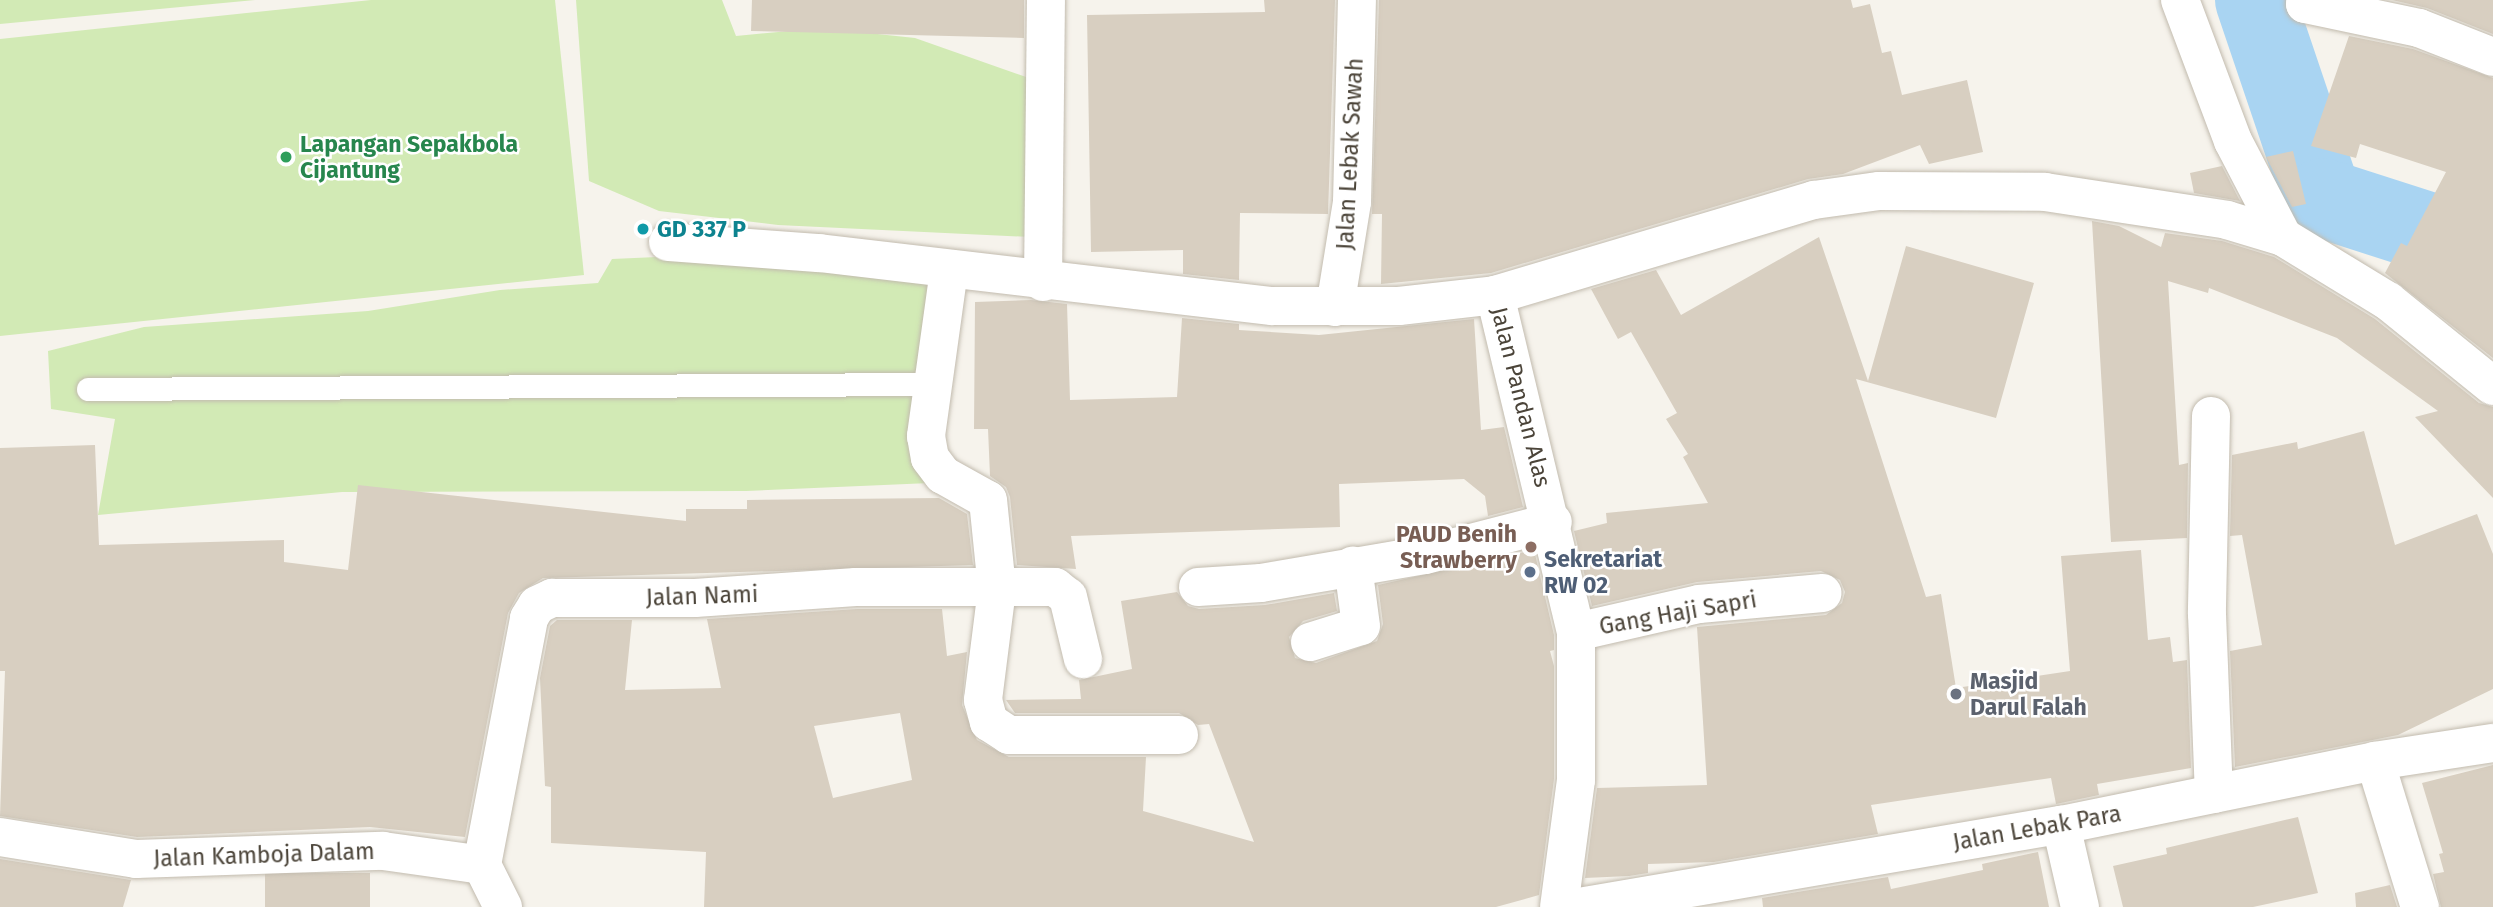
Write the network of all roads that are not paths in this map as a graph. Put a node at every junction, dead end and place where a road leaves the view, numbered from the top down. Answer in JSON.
{"nodes":[{"id":1,"x":1046,"y":0,"type":"edge"},
{"id":2,"x":1357,"y":0,"type":"edge"},
{"id":3,"x":2180,"y":0,"type":"edge"},
{"id":4,"x":2306,"y":0,"type":"edge"},
{"id":5,"x":2493,"y":57,"type":"edge"},
{"id":6,"x":2283,"y":237,"type":"junction"},
{"id":7,"x":668,"y":242,"type":"dead end"},
{"id":8,"x":949,"y":270,"type":"junction"},
{"id":9,"x":1043,"y":282,"type":"junction"},
{"id":10,"x":1495,"y":295,"type":"junction"},
{"id":11,"x":1335,"y":306,"type":"junction"},
{"id":12,"x":936,"y":384,"type":"junction"},
{"id":13,"x":2493,"y":386,"type":"edge"},
{"id":14,"x":88,"y":389,"type":"dead end"},
{"id":15,"x":2211,"y":416,"type":"dead end"},
{"id":16,"x":1553,"y":522,"type":"junction"},
{"id":17,"x":1353,"y":566,"type":"junction"},
{"id":18,"x":1198,"y":587,"type":"dead end"},
{"id":19,"x":997,"y":589,"type":"junction"},
{"id":20,"x":1823,"y":593,"type":"dead end"},
{"id":21,"x":1576,"y":632,"type":"junction"},
{"id":22,"x":1310,"y":642,"type":"dead end"},
{"id":23,"x":1083,"y":659,"type":"dead end"},
{"id":24,"x":1179,"y":735,"type":"dead end"},
{"id":25,"x":2493,"y":743,"type":"edge"},
{"id":26,"x":2375,"y":761,"type":"junction"},
{"id":27,"x":2214,"y":794,"type":"junction"},
{"id":28,"x":2061,"y":825,"type":"junction"},
{"id":29,"x":0,"y":837,"type":"edge"},
{"id":30,"x":482,"y":865,"type":"junction"},
{"id":31,"x":503,"y":907,"type":"edge"},
{"id":32,"x":1559,"y":907,"type":"edge"},
{"id":33,"x":1579,"y":907,"type":"edge"},
{"id":34,"x":2080,"y":907,"type":"edge"},
{"id":35,"x":2420,"y":907,"type":"edge"}],
"edges":[{"from":1,"to":9,"type":"street"},
{"from":2,"to":11,"type":"street","name":"Jalan Lebak Sawah"},
{"from":3,"to":6,"type":"street"},
{"from":4,"to":5,"type":"street"},
{"from":6,"to":10,"type":"street"},
{"from":6,"to":13,"type":"street"},
{"from":7,"to":8,"type":"street","name":"Jalan Pandan Alas"},
{"from":8,"to":9,"type":"street","name":"Jalan Pandan Alas"},
{"from":8,"to":12,"type":"street"},
{"from":9,"to":11,"type":"street","name":"Jalan Pandan Alas"},
{"from":10,"to":11,"type":"street","name":"Jalan Pandan Alas"},
{"from":10,"to":16,"type":"street","name":"Jalan Pandan Alas"},
{"from":12,"to":14,"type":"lane"},
{"from":12,"to":19,"type":"street"},
{"from":15,"to":27,"type":"street"},
{"from":16,"to":17,"type":"street"},
{"from":16,"to":21,"type":"street","name":"Jalan Pandan Alas"},
{"from":17,"to":18,"type":"street"},
{"from":17,"to":22,"type":"street"},
{"from":19,"to":23,"type":"street","name":"Jalan Nami"},
{"from":19,"to":24,"type":"street"},
{"from":19,"to":30,"type":"street","name":"Jalan Nami"},
{"from":20,"to":21,"type":"street","name":"Gang Haji Sapri"},
{"from":21,"to":32,"type":"street","name":"Jalan Pandan Alas"},
{"from":25,"to":26,"type":"street","name":"Jalan Lebak Para"},
{"from":26,"to":27,"type":"street","name":"Jalan Lebak Para"},
{"from":26,"to":35,"type":"street"},
{"from":27,"to":28,"type":"street","name":"Jalan Lebak Para"},
{"from":28,"to":33,"type":"street","name":"Jalan Lebak Para"},
{"from":28,"to":34,"type":"street"},
{"from":29,"to":30,"type":"street","name":"Jalan Kamboja Dalam"},
{"from":30,"to":31,"type":"street"}]}
